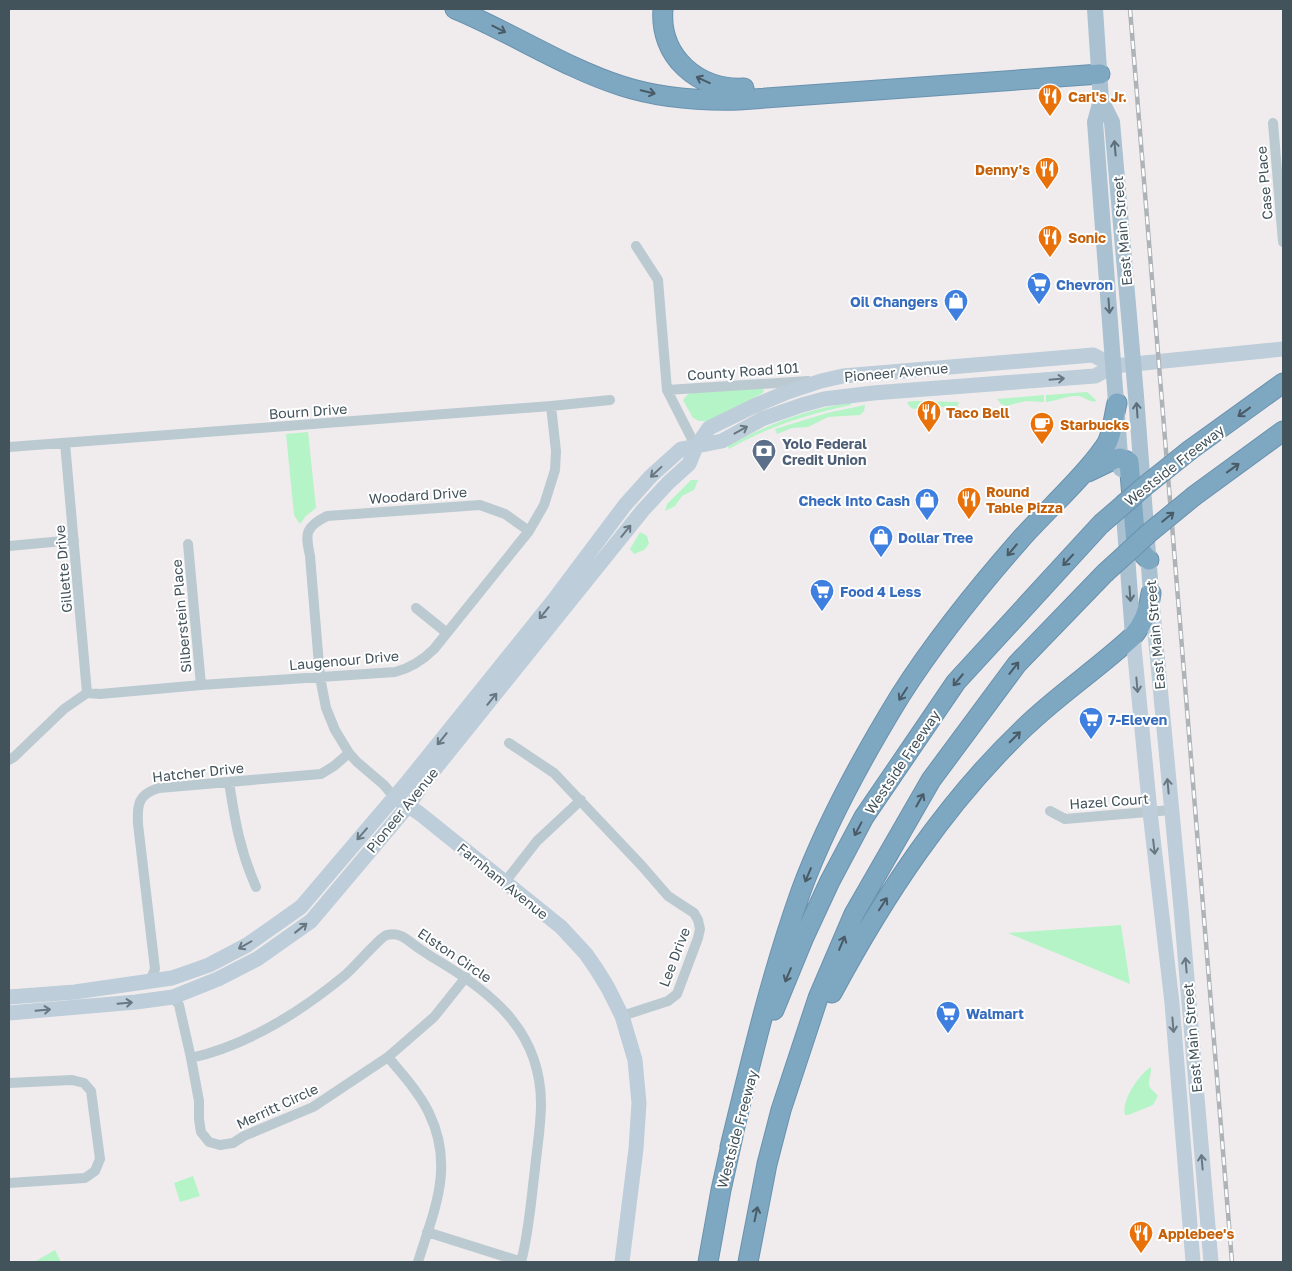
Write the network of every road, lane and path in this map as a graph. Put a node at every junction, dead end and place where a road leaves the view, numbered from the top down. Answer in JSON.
{"nodes":[{"id":1,"x":455,"y":9,"type":"edge"},
{"id":2,"x":663,"y":9,"type":"edge"},
{"id":3,"x":1095,"y":9,"type":"edge"},
{"id":4,"x":1100,"y":68,"type":"junction"},
{"id":5,"x":1101,"y":100,"type":"junction"},
{"id":6,"x":1273,"y":123,"type":"dead end"},
{"id":7,"x":1098,"y":162,"type":"junction"},
{"id":8,"x":1120,"y":214,"type":"junction"},
{"id":9,"x":1283,"y":242,"type":"edge"},
{"id":10,"x":636,"y":246,"type":"dead end"},
{"id":11,"x":1283,"y":349,"type":"edge"},
{"id":12,"x":1133,"y":364,"type":"junction"},
{"id":13,"x":969,"y":365,"type":"junction"},
{"id":14,"x":1114,"y":366,"type":"junction"},
{"id":15,"x":936,"y":368,"type":"junction"},
{"id":16,"x":821,"y":381,"type":"junction"},
{"id":17,"x":1283,"y":383,"type":"edge"},
{"id":18,"x":667,"y":390,"type":"junction"},
{"id":19,"x":921,"y":390,"type":"junction"},
{"id":20,"x":892,"y":391,"type":"junction"},
{"id":21,"x":610,"y":400,"type":"dead end"},
{"id":22,"x":1116,"y":403,"type":"junction"},
{"id":23,"x":551,"y":406,"type":"junction"},
{"id":24,"x":1283,"y":432,"type":"edge"},
{"id":25,"x":65,"y":443,"type":"junction"},
{"id":26,"x":9,"y":447,"type":"edge"},
{"id":27,"x":696,"y":447,"type":"junction"},
{"id":28,"x":1120,"y":458,"type":"junction"},
{"id":29,"x":1081,"y":477,"type":"junction"},
{"id":30,"x":610,"y":526,"type":"junction"},
{"id":31,"x":307,"y":530,"type":"joint"},
{"id":32,"x":529,"y":531,"type":"junction"},
{"id":33,"x":74,"y":540,"type":"junction"},
{"id":34,"x":188,"y":544,"type":"dead end"},
{"id":35,"x":9,"y":546,"type":"edge"},
{"id":36,"x":1149,"y":560,"type":"junction"},
{"id":37,"x":1151,"y":593,"type":"junction"},
{"id":38,"x":568,"y":605,"type":"junction"},
{"id":39,"x":416,"y":608,"type":"dead end"},
{"id":40,"x":447,"y":633,"type":"junction"},
{"id":41,"x":1133,"y":636,"type":"junction"},
{"id":42,"x":320,"y":677,"type":"junction"},
{"id":43,"x":201,"y":685,"type":"junction"},
{"id":44,"x":88,"y":694,"type":"junction"},
{"id":45,"x":509,"y":743,"type":"dead end"},
{"id":46,"x":350,"y":753,"type":"junction"},
{"id":47,"x":9,"y":760,"type":"edge"},
{"id":48,"x":229,"y":782,"type":"junction"},
{"id":49,"x":394,"y":797,"type":"junction"},
{"id":50,"x":581,"y":800,"type":"junction"},
{"id":51,"x":408,"y":806,"type":"junction"},
{"id":52,"x":1171,"y":810,"type":"junction"},
{"id":53,"x":1050,"y":811,"type":"dead end"},
{"id":54,"x":1150,"y":812,"type":"junction"},
{"id":55,"x":505,"y":882,"type":"junction"},
{"id":56,"x":256,"y":887,"type":"dead end"},
{"id":57,"x":466,"y":977,"type":"junction"},
{"id":58,"x":150,"y":981,"type":"junction"},
{"id":59,"x":172,"y":996,"type":"junction"},
{"id":60,"x":9,"y":997,"type":"edge"},
{"id":61,"x":9,"y":1013,"type":"edge"},
{"id":62,"x":622,"y":1016,"type":"junction"},
{"id":63,"x":799,"y":1053,"type":"junction"},
{"id":64,"x":388,"y":1057,"type":"junction"},
{"id":65,"x":191,"y":1058,"type":"junction"},
{"id":66,"x":9,"y":1083,"type":"edge"},
{"id":67,"x":730,"y":1147,"type":"junction"},
{"id":68,"x":9,"y":1183,"type":"edge"},
{"id":69,"x":427,"y":1232,"type":"junction"},
{"id":70,"x":418,"y":1262,"type":"edge"},
{"id":71,"x":522,"y":1262,"type":"edge"},
{"id":72,"x":622,"y":1262,"type":"edge"},
{"id":73,"x":708,"y":1262,"type":"edge"},
{"id":74,"x":748,"y":1262,"type":"edge"},
{"id":75,"x":1193,"y":1262,"type":"edge"},
{"id":76,"x":1210,"y":1262,"type":"edge"}],
"edges":[{"from":1,"to":4,"type":"highway","one_way":true},
{"from":4,"to":2,"type":"highway","one_way":true},
{"from":3,"to":4,"type":"main road","name":"East Main Street"},
{"from":4,"to":5,"type":"main road","name":"East Main Street"},
{"from":5,"to":7,"type":"main road","name":"East Main Street"},
{"from":8,"to":5,"type":"main road","name":"East Main Street","one_way":true},
{"from":6,"to":9,"type":"street","name":"Case Place"},
{"from":7,"to":8,"type":"main road"},
{"from":7,"to":14,"type":"main road","name":"East Main Street","one_way":true},
{"from":8,"to":12,"type":"main road","name":"East Main Street"},
{"from":10,"to":18,"type":"street"},
{"from":11,"to":12,"type":"main road","name":"Pioneer Avenue"},
{"from":12,"to":14,"type":"main road","name":"Pioneer Avenue"},
{"from":36,"to":12,"type":"main road","name":"East Main Street","one_way":true},
{"from":13,"to":14,"type":"main road","name":"Pioneer Avenue"},
{"from":13,"to":15,"type":"main road","name":"Pioneer Avenue"},
{"from":13,"to":19,"type":"main road"},
{"from":19,"to":14,"type":"main road","name":"Pioneer Avenue","one_way":true},
{"from":14,"to":22,"type":"main road","name":"East Main Street"},
{"from":15,"to":16,"type":"main road","name":"Pioneer Avenue"},
{"from":15,"to":20,"type":"main road"},
{"from":16,"to":18,"type":"street","name":"County Road 101"},
{"from":16,"to":27,"type":"main road","name":"Pioneer Avenue"},
{"from":17,"to":67,"type":"highway","name":"Westside Freeway","one_way":true,"bridge":true},
{"from":18,"to":27,"type":"street"},
{"from":19,"to":20,"type":"main road","name":"Pioneer Avenue"},
{"from":27,"to":20,"type":"main road","name":"Pioneer Avenue","one_way":true},
{"from":21,"to":23,"type":"street","name":"Bourn Drive"},
{"from":22,"to":28,"type":"main road","name":"East Main Street"},
{"from":22,"to":29,"type":"highway"},
{"from":23,"to":25,"type":"street","name":"Bourn Drive"},
{"from":23,"to":32,"type":"street","name":"Laugenour Drive"},
{"from":63,"to":24,"type":"highway","one_way":true,"bridge":true},
{"from":25,"to":26,"type":"street","name":"Bourn Drive"},
{"from":25,"to":33,"type":"street","name":"Gillette Drive"},
{"from":27,"to":30,"type":"main road","name":"Pioneer Avenue","one_way":true},
{"from":38,"to":27,"type":"main road","name":"Pioneer Avenue","one_way":true},
{"from":28,"to":29,"type":"highway"},
{"from":28,"to":36,"type":"highway"},
{"from":28,"to":41,"type":"main road","name":"East Main Street","one_way":true},
{"from":29,"to":67,"type":"highway","one_way":true},
{"from":30,"to":38,"type":"main road"},
{"from":30,"to":49,"type":"main road","name":"Pioneer Avenue","one_way":true},
{"from":31,"to":32,"type":"street","name":"Woodard Drive"},
{"from":31,"to":42,"type":"street","name":"Farnham Avenue"},
{"from":32,"to":40,"type":"street","name":"Laugenour Drive"},
{"from":33,"to":35,"type":"street"},
{"from":33,"to":44,"type":"street","name":"Gillette Drive"},
{"from":34,"to":43,"type":"street","name":"Silberstein Place"},
{"from":36,"to":37,"type":"main road","name":"East Main Street"},
{"from":37,"to":41,"type":"highway"},
{"from":52,"to":37,"type":"main road","name":"East Main Street","one_way":true},
{"from":51,"to":38,"type":"main road","name":"Pioneer Avenue","one_way":true},
{"from":39,"to":40,"type":"street"},
{"from":40,"to":42,"type":"street","name":"Laugenour Drive"},
{"from":41,"to":54,"type":"main road","name":"East Main Street","one_way":true},
{"from":63,"to":41,"type":"highway","one_way":true},
{"from":42,"to":43,"type":"street","name":"Laugenour Drive"},
{"from":42,"to":46,"type":"street","name":"Farnham Avenue"},
{"from":43,"to":44,"type":"street","name":"Laugenour Drive"},
{"from":44,"to":47,"type":"street"},
{"from":45,"to":50,"type":"street","name":"Lee Drive"},
{"from":46,"to":48,"type":"street","name":"Hatcher Drive"},
{"from":46,"to":49,"type":"street","name":"Farnham Avenue"},
{"from":48,"to":56,"type":"street"},
{"from":48,"to":58,"type":"street","name":"Hatcher Drive"},
{"from":49,"to":51,"type":"main road","name":"Farnham Avenue"},
{"from":49,"to":58,"type":"main road","name":"Pioneer Avenue","one_way":true},
{"from":50,"to":55,"type":"street"},
{"from":50,"to":62,"type":"street","name":"Lee Drive"},
{"from":51,"to":55,"type":"main road","name":"Farnham Avenue"},
{"from":59,"to":51,"type":"main road","name":"Pioneer Avenue","one_way":true},
{"from":52,"to":54,"type":"street","name":"Hazel Court"},
{"from":76,"to":52,"type":"main road","name":"East Main Street","one_way":true},
{"from":53,"to":54,"type":"street","name":"Hazel Court"},
{"from":54,"to":75,"type":"main road","name":"East Main Street","one_way":true},
{"from":55,"to":62,"type":"main road","name":"Farnham Avenue"},
{"from":57,"to":64,"type":"street","name":"Merritt Circle"},
{"from":57,"to":65,"type":"street","name":"Elston Circle"},
{"from":57,"to":71,"type":"street","name":"Elston Circle"},
{"from":58,"to":60,"type":"main road","name":"Pioneer Avenue"},
{"from":61,"to":59,"type":"main road","name":"Pioneer Avenue","one_way":true},
{"from":59,"to":65,"type":"street","name":"Merritt Circle"},
{"from":62,"to":72,"type":"main road","name":"Farnham Avenue"},
{"from":74,"to":63,"type":"highway","one_way":true},
{"from":64,"to":65,"type":"street","name":"Merritt Circle"},
{"from":64,"to":69,"type":"street"},
{"from":66,"to":68,"type":"street"},
{"from":67,"to":73,"type":"highway","name":"Westside Freeway"},
{"from":69,"to":70,"type":"street"},
{"from":69,"to":71,"type":"street"}]}
